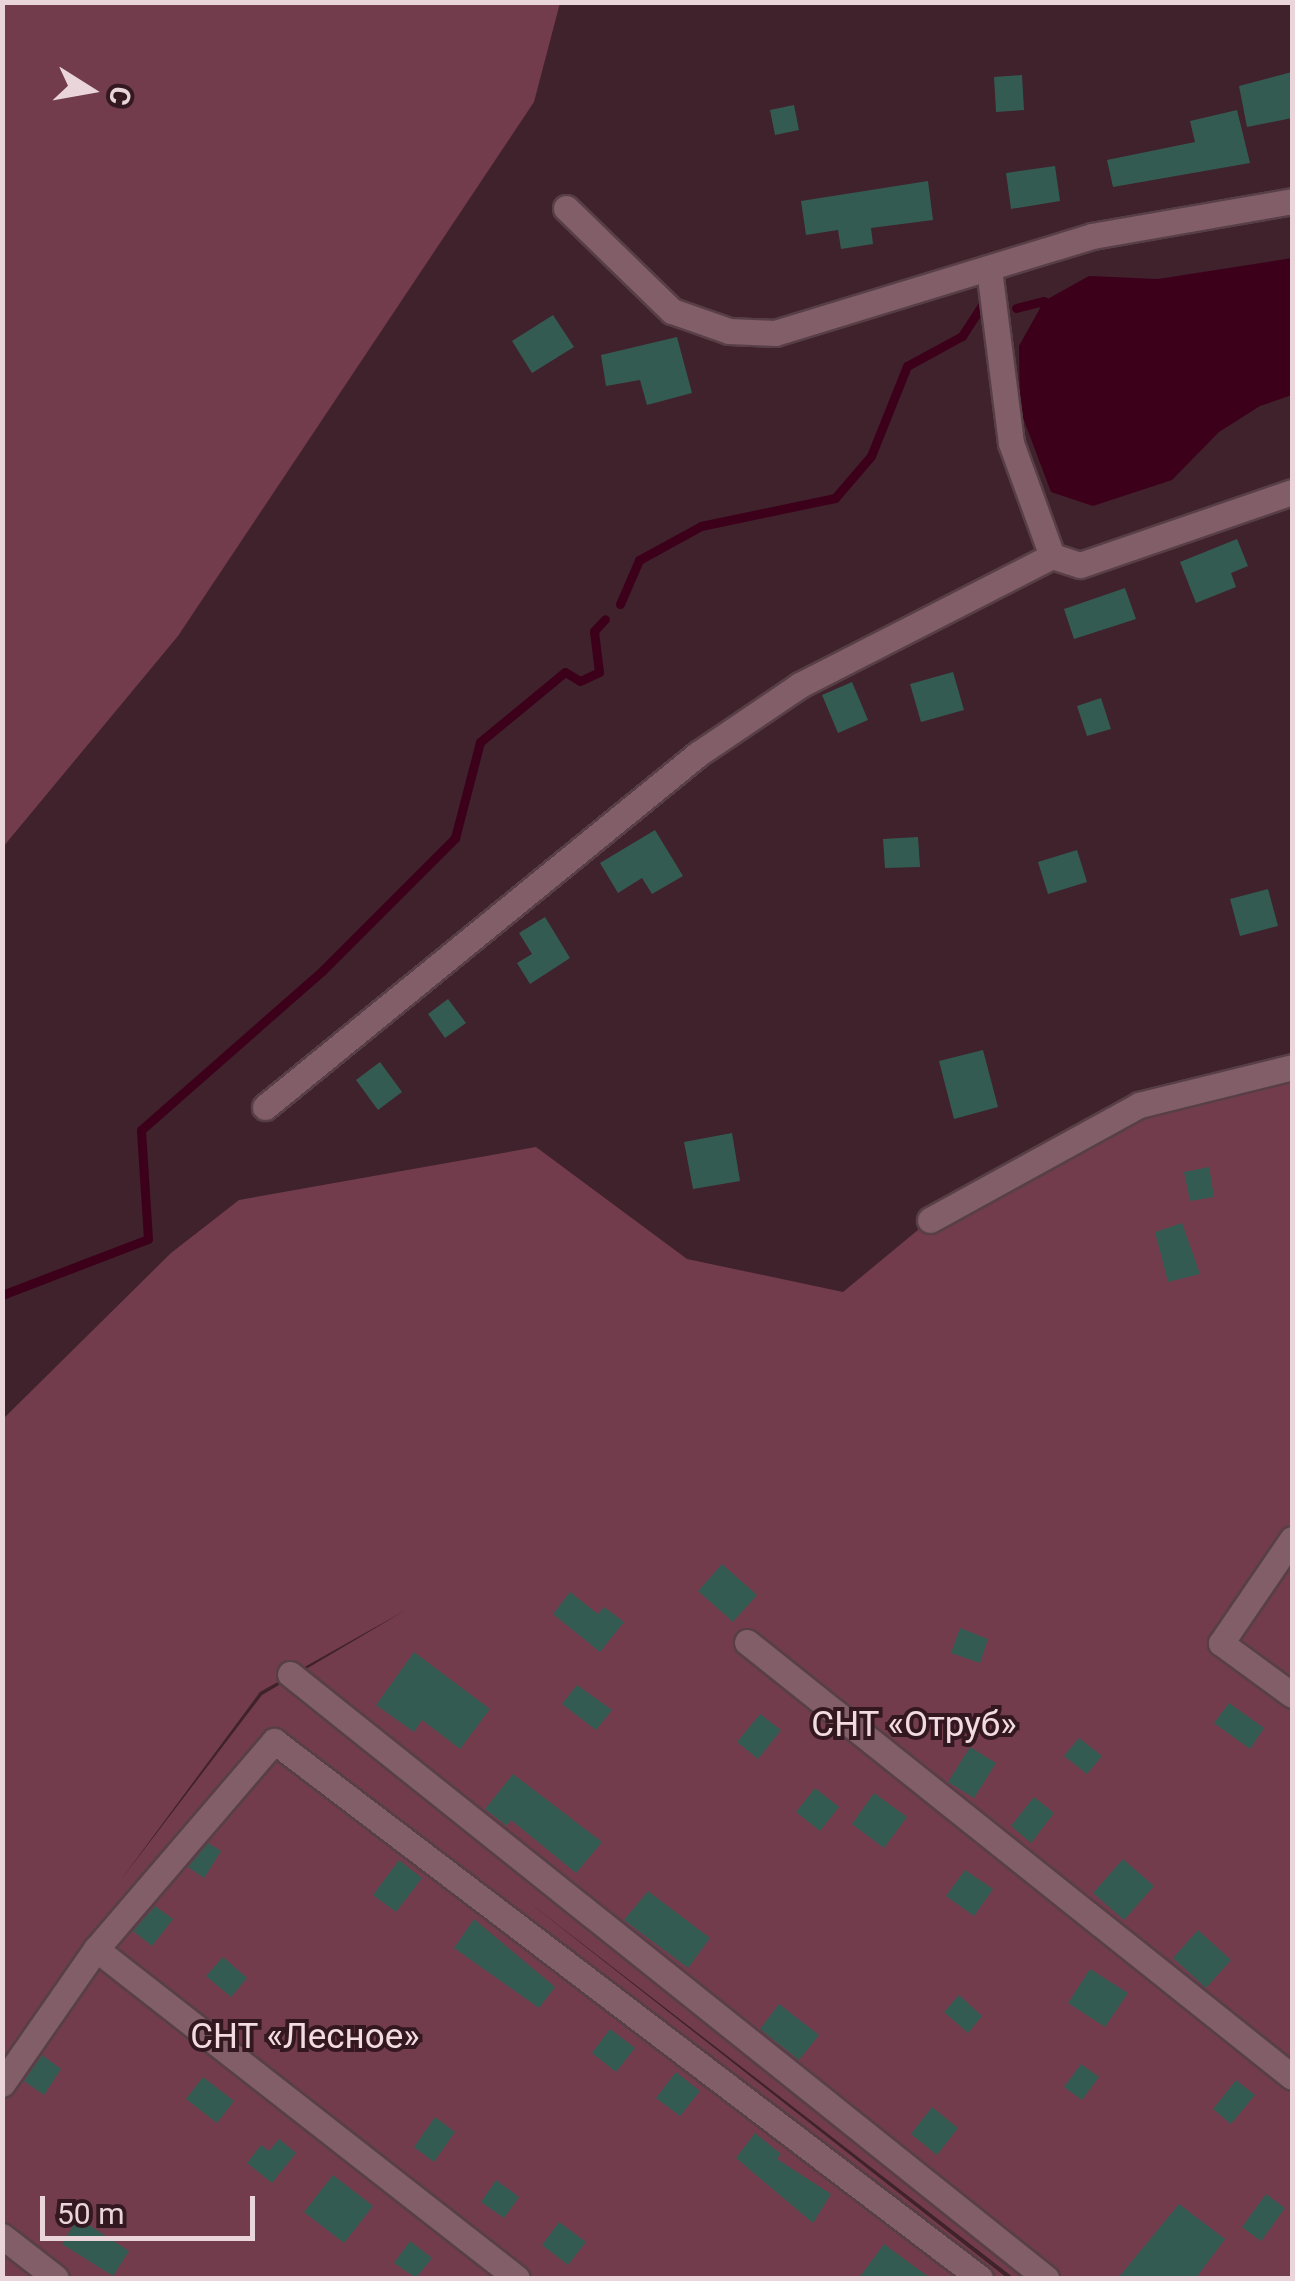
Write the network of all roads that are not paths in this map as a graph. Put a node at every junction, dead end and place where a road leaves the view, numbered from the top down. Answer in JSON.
{"nodes":[{"id":1,"x":1292,"y":201,"type":"edge"},
{"id":2,"x":566,"y":208,"type":"dead end"},
{"id":3,"x":989,"y":269,"type":"junction"},
{"id":4,"x":1292,"y":492,"type":"edge"},
{"id":5,"x":1052,"y":556,"type":"junction"},
{"id":6,"x":1292,"y":1066,"type":"edge"},
{"id":7,"x":265,"y":1107,"type":"dead end"},
{"id":8,"x":930,"y":1220,"type":"dead end"},
{"id":9,"x":1292,"y":1539,"type":"edge"},
{"id":10,"x":747,"y":1642,"type":"dead end"},
{"id":11,"x":290,"y":1674,"type":"dead end"},
{"id":12,"x":1292,"y":1695,"type":"edge"},
{"id":13,"x":96,"y":1948,"type":"junction"},
{"id":14,"x":1292,"y":2077,"type":"edge"},
{"id":15,"x":2,"y":2084,"type":"edge"},
{"id":16,"x":2,"y":2236,"type":"edge"},
{"id":17,"x":56,"y":2278,"type":"edge"},
{"id":18,"x":517,"y":2278,"type":"edge"},
{"id":19,"x":980,"y":2278,"type":"edge"},
{"id":20,"x":1046,"y":2278,"type":"edge"}],
"edges":[{"from":1,"to":3,"type":"street"},
{"from":2,"to":3,"type":"street"},
{"from":3,"to":5,"type":"street"},
{"from":4,"to":5,"type":"street"},
{"from":5,"to":7,"type":"street"},
{"from":6,"to":8,"type":"street"},
{"from":9,"to":12,"type":"street"},
{"from":10,"to":14,"type":"street"},
{"from":11,"to":20,"type":"street"},
{"from":13,"to":15,"type":"street"},
{"from":13,"to":18,"type":"street"},
{"from":13,"to":19,"type":"street"},
{"from":16,"to":17,"type":"street"}]}
